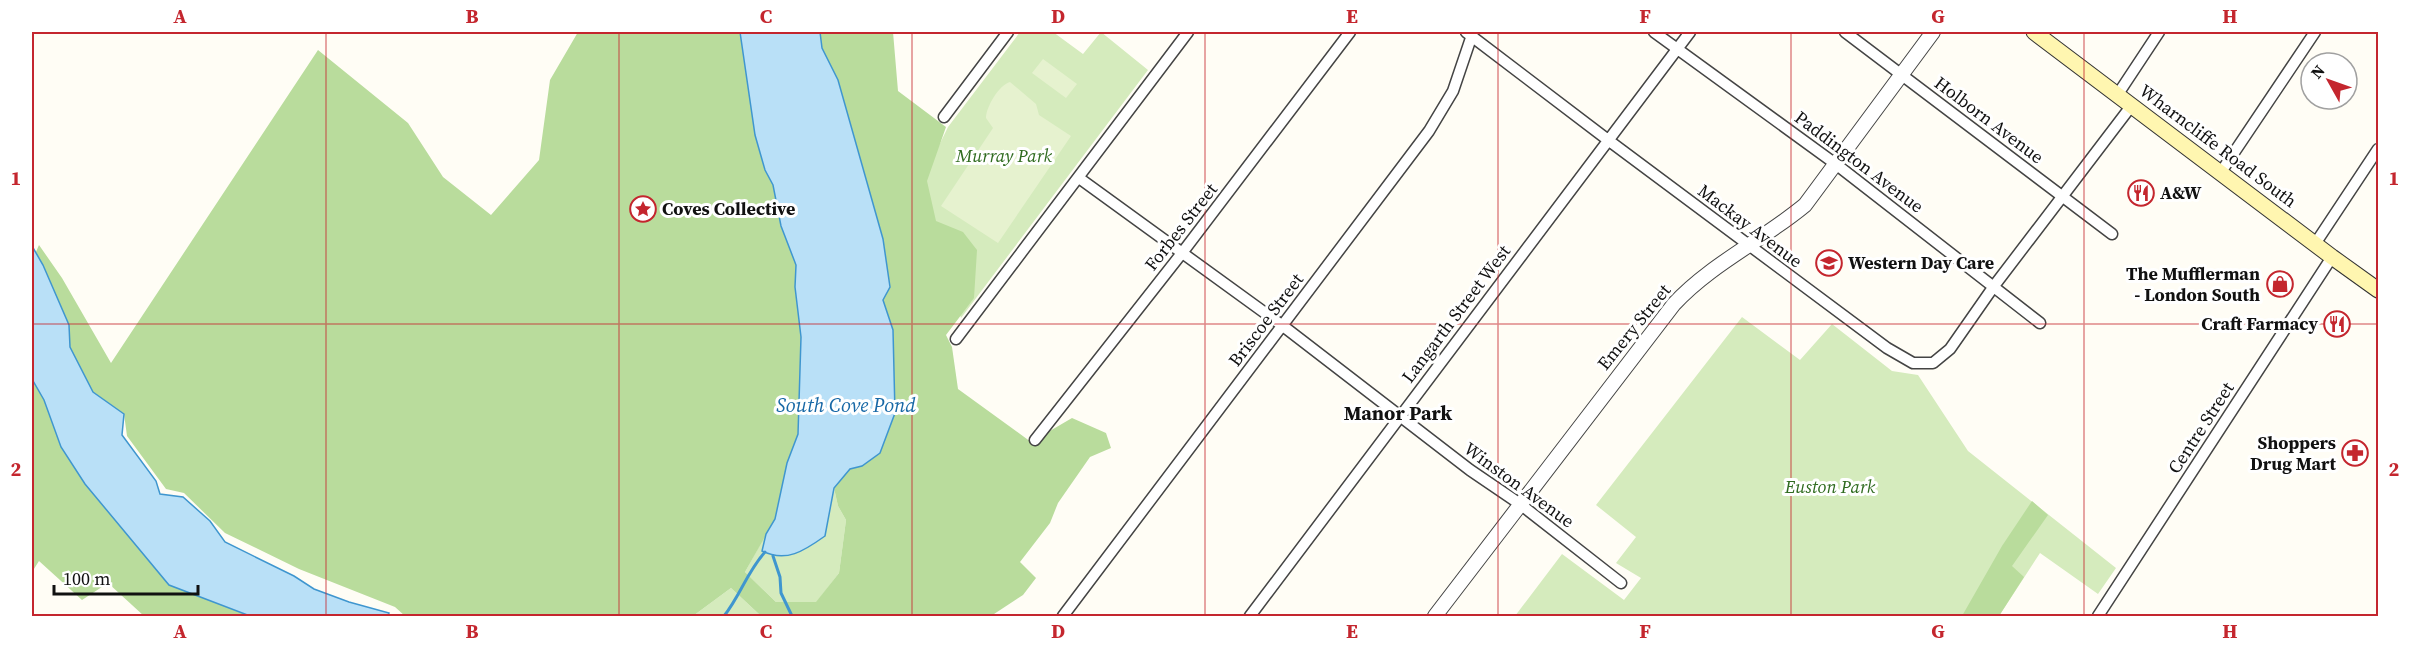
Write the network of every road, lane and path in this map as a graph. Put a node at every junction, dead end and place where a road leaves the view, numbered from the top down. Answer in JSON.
{"nodes":[{"id":1,"x":1008,"y":32,"type":"edge"},
{"id":2,"x":1188,"y":32,"type":"edge"},
{"id":3,"x":1350,"y":32,"type":"edge"},
{"id":4,"x":1654,"y":32,"type":"edge"},
{"id":5,"x":1690,"y":32,"type":"edge"},
{"id":6,"x":1845,"y":32,"type":"edge"},
{"id":7,"x":1933,"y":32,"type":"edge"},
{"id":8,"x":2034,"y":32,"type":"edge"},
{"id":9,"x":2159,"y":32,"type":"edge"},
{"id":10,"x":2315,"y":32,"type":"edge"},
{"id":11,"x":1471,"y":33,"type":"edge"},
{"id":12,"x":1677,"y":49,"type":"junction"},
{"id":13,"x":1902,"y":75,"type":"junction"},
{"id":14,"x":2118,"y":94,"type":"junction"},
{"id":15,"x":2132,"y":105,"type":"junction"},
{"id":16,"x":944,"y":117,"type":"dead end"},
{"id":17,"x":1608,"y":140,"type":"junction"},
{"id":18,"x":2379,"y":149,"type":"edge"},
{"id":19,"x":1837,"y":165,"type":"junction"},
{"id":20,"x":2220,"y":172,"type":"junction"},
{"id":21,"x":1078,"y":178,"type":"junction"},
{"id":22,"x":2063,"y":197,"type":"junction"},
{"id":23,"x":2112,"y":234,"type":"dead end"},
{"id":24,"x":2315,"y":244,"type":"junction"},
{"id":25,"x":1749,"y":246,"type":"junction"},
{"id":26,"x":1182,"y":253,"type":"junction"},
{"id":27,"x":2332,"y":257,"type":"junction"},
{"id":28,"x":1994,"y":286,"type":"junction"},
{"id":29,"x":2379,"y":290,"type":"edge"},
{"id":30,"x":2040,"y":323,"type":"dead end"},
{"id":31,"x":1283,"y":326,"type":"junction"},
{"id":32,"x":956,"y":339,"type":"dead end"},
{"id":33,"x":1400,"y":416,"type":"junction"},
{"id":34,"x":1035,"y":440,"type":"dead end"},
{"id":35,"x":1520,"y":504,"type":"junction"},
{"id":36,"x":1621,"y":583,"type":"dead end"},
{"id":37,"x":1066,"y":615,"type":"edge"},
{"id":38,"x":1250,"y":616,"type":"edge"},
{"id":39,"x":1435,"y":616,"type":"edge"},
{"id":40,"x":2098,"y":616,"type":"edge"}],
"edges":[{"from":1,"to":16,"type":"street"},
{"from":2,"to":21,"type":"street"},
{"from":3,"to":26,"type":"street","name":"Forbes Street"},
{"from":4,"to":12,"type":"street","name":"Paddington Avenue"},
{"from":5,"to":12,"type":"street","name":"Langarth Street West"},
{"from":6,"to":13,"type":"street","name":"Holborn Avenue"},
{"from":7,"to":13,"type":"street","name":"Emery Street"},
{"from":8,"to":14,"type":"main road","name":"Wharncliffe Road South"},
{"from":9,"to":14,"type":"street"},
{"from":10,"to":20,"type":"street"},
{"from":11,"to":17,"type":"street","name":"Mackay Avenue"},
{"from":11,"to":31,"type":"street","name":"Briscoe Street"},
{"from":12,"to":17,"type":"street","name":"Langarth Street West"},
{"from":12,"to":19,"type":"street","name":"Paddington Avenue"},
{"from":13,"to":19,"type":"street","name":"Emery Street"},
{"from":13,"to":22,"type":"street","name":"Holborn Avenue"},
{"from":14,"to":15,"type":"main road","name":"Wharncliffe Road South"},
{"from":15,"to":20,"type":"main road","name":"Wharncliffe Road South"},
{"from":15,"to":22,"type":"street","name":"Mackay Avenue"},
{"from":17,"to":25,"type":"street","name":"Mackay Avenue"},
{"from":17,"to":33,"type":"street","name":"Langarth Street West"},
{"from":18,"to":24,"type":"street"},
{"from":19,"to":25,"type":"street","name":"Emery Street"},
{"from":19,"to":28,"type":"street","name":"Paddington Avenue"},
{"from":20,"to":24,"type":"main road","name":"Wharncliffe Road South"},
{"from":21,"to":26,"type":"street","name":"Winston Avenue"},
{"from":21,"to":32,"type":"street"},
{"from":22,"to":23,"type":"street","name":"Holborn Avenue"},
{"from":22,"to":28,"type":"street","name":"Mackay Avenue"},
{"from":24,"to":27,"type":"main road","name":"Wharncliffe Road South"},
{"from":25,"to":28,"type":"street","name":"Mackay Avenue"},
{"from":25,"to":35,"type":"street","name":"Emery Street"},
{"from":26,"to":31,"type":"street","name":"Winston Avenue"},
{"from":26,"to":34,"type":"street","name":"Forbes Street"},
{"from":27,"to":29,"type":"main road","name":"Wharncliffe Road South"},
{"from":27,"to":40,"type":"street","name":"Centre Street"},
{"from":28,"to":30,"type":"street","name":"Paddington Avenue"},
{"from":31,"to":33,"type":"street","name":"Winston Avenue"},
{"from":31,"to":37,"type":"street","name":"Briscoe Street"},
{"from":33,"to":35,"type":"street","name":"Winston Avenue"},
{"from":33,"to":38,"type":"street","name":"Langarth Street West"},
{"from":35,"to":36,"type":"street","name":"Winston Avenue"},
{"from":35,"to":39,"type":"street","name":"Emery Street"}]}
